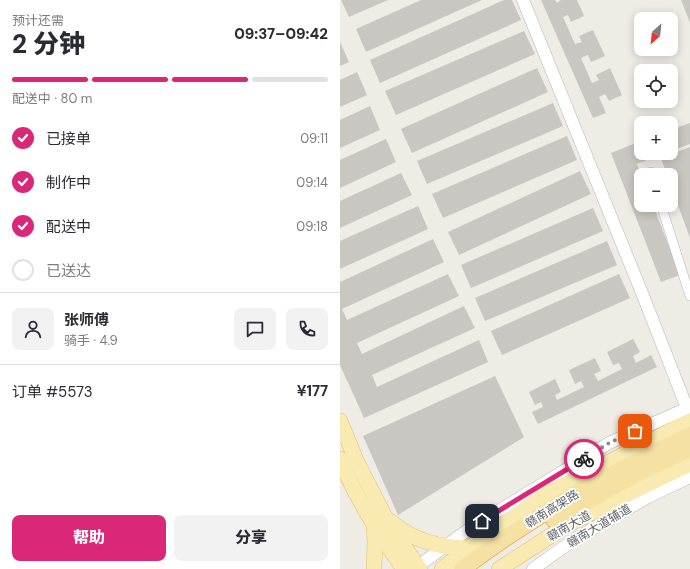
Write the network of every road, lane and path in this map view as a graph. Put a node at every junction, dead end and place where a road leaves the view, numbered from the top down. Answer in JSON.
{"nodes":[{"id":1,"x":523,"y":0,"type":"edge"},
{"id":2,"x":663,"y":212,"type":"edge"},
{"id":3,"x":690,"y":296,"type":"edge"},
{"id":4,"x":689,"y":414,"type":"edge"},
{"id":5,"x":340,"y":421,"type":"edge"},
{"id":6,"x":690,"y":435,"type":"edge"},
{"id":7,"x":690,"y":449,"type":"edge"},
{"id":8,"x":340,"y":459,"type":"edge"},
{"id":9,"x":690,"y":464,"type":"edge"},
{"id":10,"x":690,"y":477,"type":"edge"},
{"id":11,"x":645,"y":492,"type":"junction"},
{"id":12,"x":379,"y":520,"type":"junction"},
{"id":13,"x":444,"y":546,"type":"junction"},
{"id":14,"x":469,"y":548,"type":"junction"},
{"id":15,"x":414,"y":568,"type":"edge"},
{"id":16,"x":374,"y":569,"type":"edge"},
{"id":17,"x":442,"y":569,"type":"edge"},
{"id":18,"x":462,"y":569,"type":"edge"},
{"id":19,"x":480,"y":569,"type":"edge"},
{"id":20,"x":499,"y":569,"type":"edge"},
{"id":21,"x":533,"y":569,"type":"edge"}],
"edges":[{"from":1,"to":4,"type":"street"},
{"from":2,"to":3,"type":"street"},
{"from":4,"to":13,"type":"street"},
{"from":4,"to":14,"type":"main road"},
{"from":5,"to":12,"type":"main road"},
{"from":6,"to":18,"type":"highway","name":"赣南高架路"},
{"from":7,"to":19,"type":"highway","name":"赣南高架路"},
{"from":8,"to":12,"type":"main road"},
{"from":9,"to":11,"type":"main road","name":"赣南大道"},
{"from":10,"to":11,"type":"street","name":"赣南大道辅道"},
{"from":11,"to":20,"type":"main road","name":"赣南大道"},
{"from":11,"to":21,"type":"street","name":"赣南大道辅道"},
{"from":12,"to":13,"type":"main road"},
{"from":12,"to":15,"type":"main road"},
{"from":12,"to":16,"type":"main road"},
{"from":13,"to":14,"type":"main road"},
{"from":13,"to":15,"type":"street"},
{"from":14,"to":17,"type":"main road"}]}
